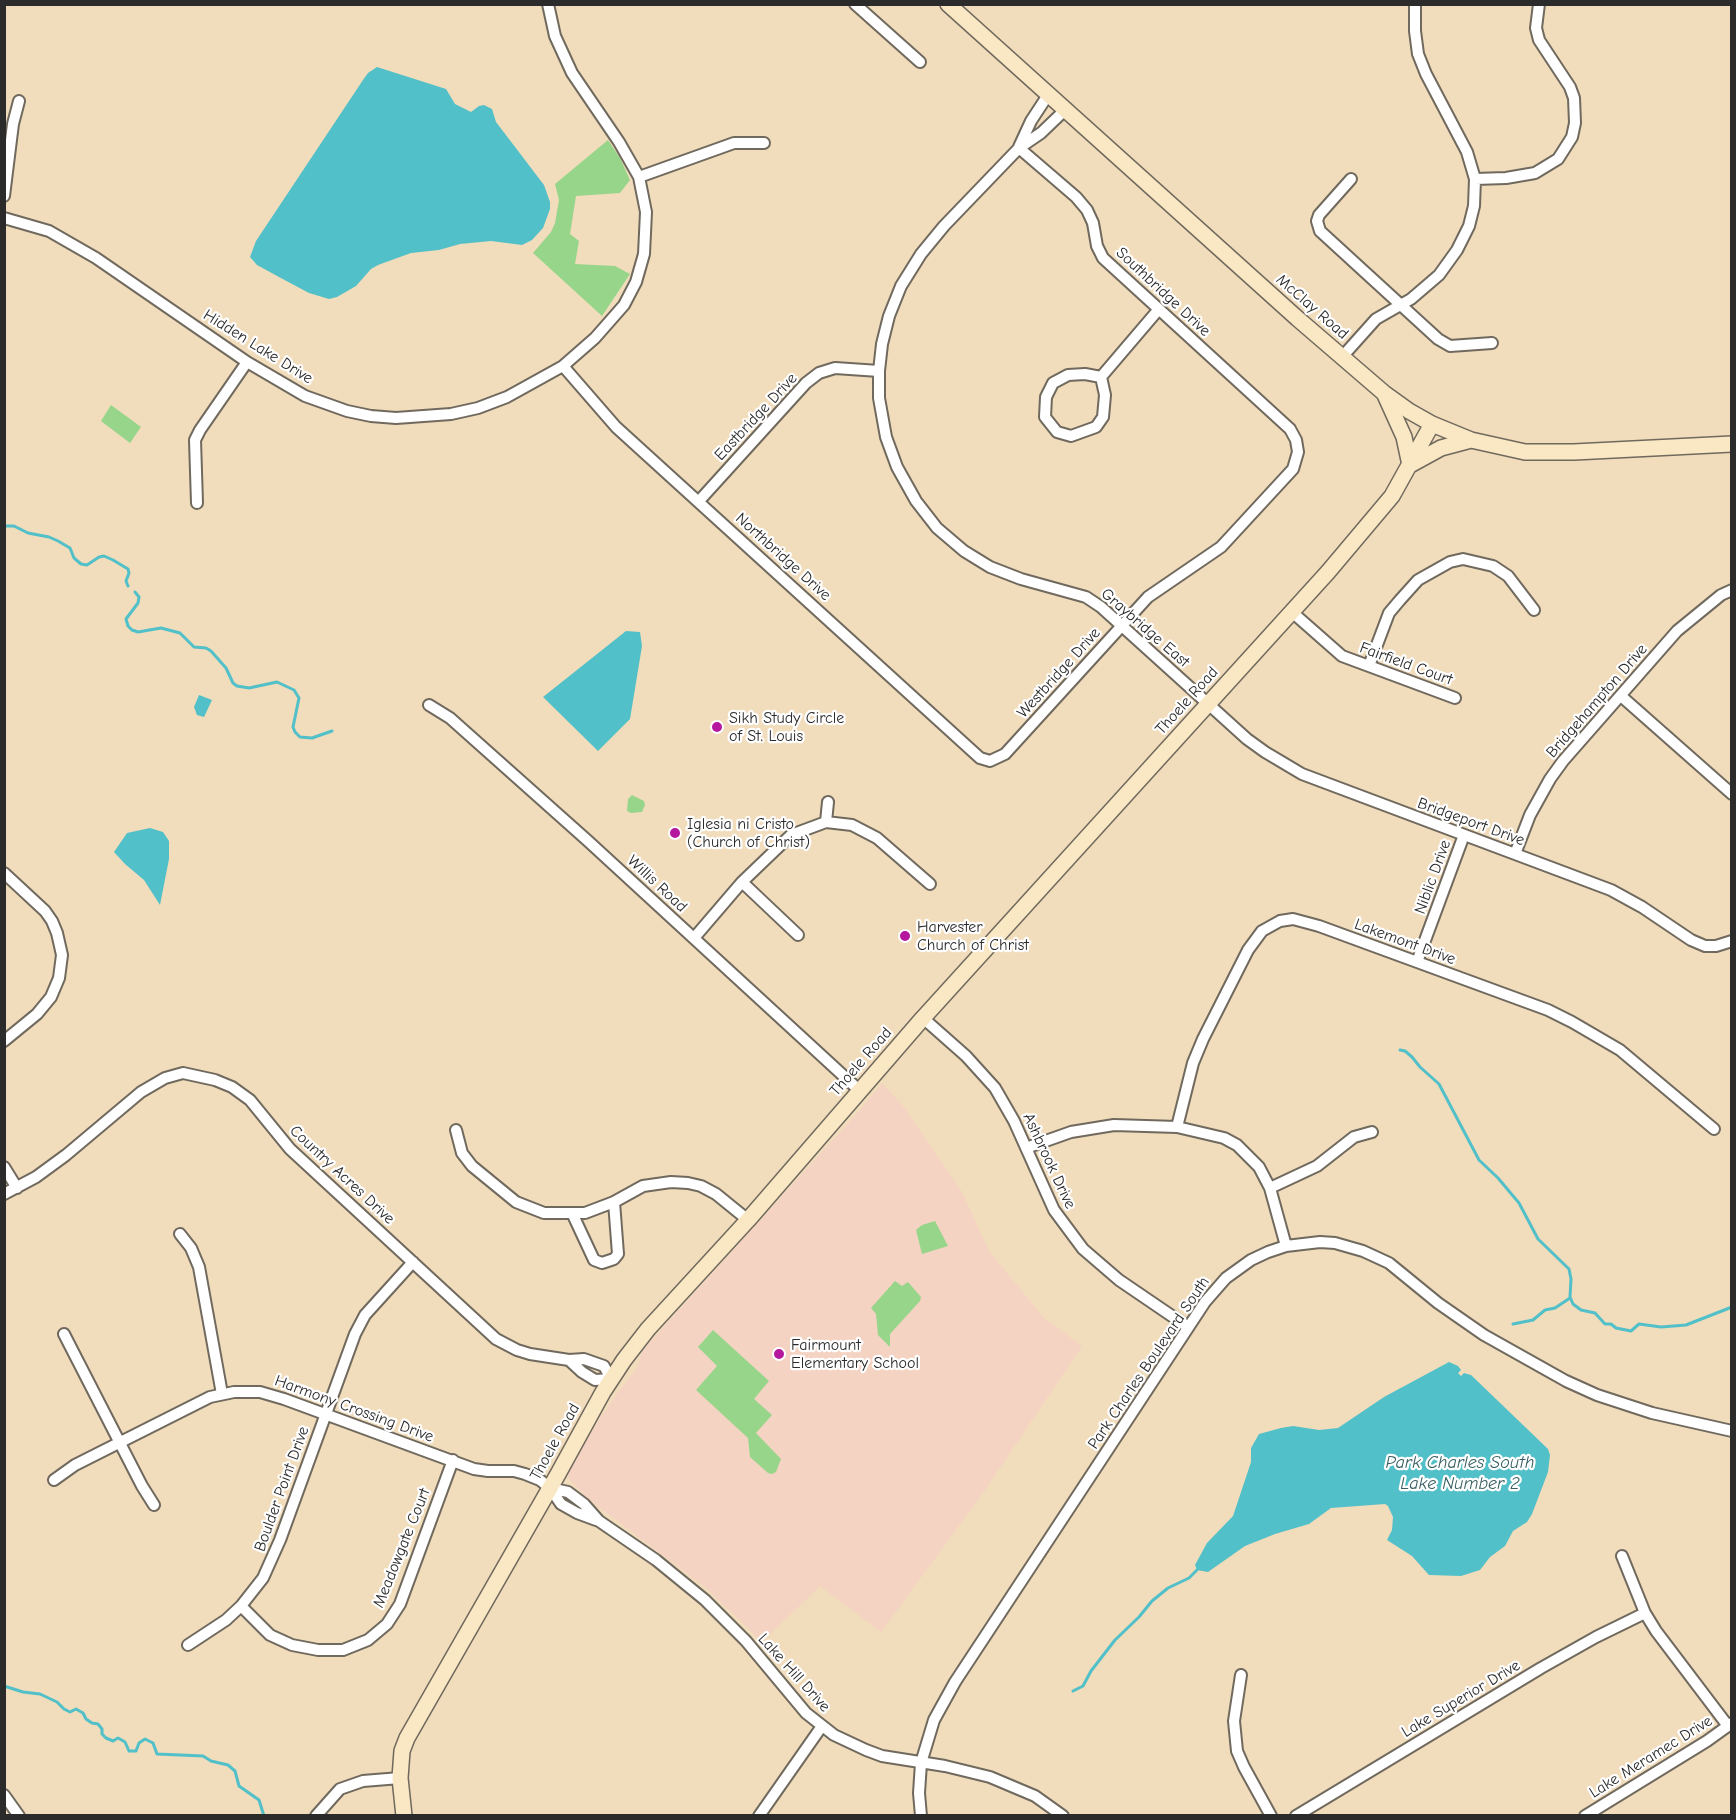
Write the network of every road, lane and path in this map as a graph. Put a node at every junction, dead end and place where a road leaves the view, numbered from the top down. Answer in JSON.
{"nodes":[{"id":1,"x":548,"y":4,"type":"edge"},
{"id":2,"x":948,"y":4,"type":"edge"},
{"id":3,"x":1415,"y":4,"type":"edge"},
{"id":4,"x":1539,"y":4,"type":"edge"},
{"id":5,"x":860,"y":6,"type":"edge"},
{"id":6,"x":920,"y":62,"type":"dead end"},
{"id":7,"x":1048,"y":95,"type":"junction"},
{"id":8,"x":19,"y":101,"type":"dead end"},
{"id":9,"x":1065,"y":110,"type":"junction"},
{"id":10,"x":764,"y":143,"type":"dead end"},
{"id":11,"x":1018,"y":148,"type":"junction"},
{"id":12,"x":639,"y":177,"type":"junction"},
{"id":13,"x":1351,"y":179,"type":"dead end"},
{"id":14,"x":1475,"y":179,"type":"junction"},
{"id":15,"x":4,"y":196,"type":"edge"},
{"id":16,"x":4,"y":218,"type":"edge"},
{"id":17,"x":1317,"y":221,"type":"junction"},
{"id":18,"x":1305,"y":222,"type":"dead end"},
{"id":19,"x":1401,"y":304,"type":"junction"},
{"id":20,"x":1159,"y":309,"type":"junction"},
{"id":21,"x":1492,"y":343,"type":"dead end"},
{"id":22,"x":1342,"y":357,"type":"junction"},
{"id":23,"x":247,"y":362,"type":"junction"},
{"id":24,"x":563,"y":366,"type":"junction"},
{"id":25,"x":879,"y":371,"type":"junction"},
{"id":26,"x":1101,"y":377,"type":"junction"},
{"id":27,"x":1384,"y":393,"type":"junction"},
{"id":28,"x":1432,"y":424,"type":"junction"},
{"id":29,"x":1472,"y":440,"type":"junction"},
{"id":30,"x":1731,"y":444,"type":"edge"},
{"id":31,"x":1298,"y":452,"type":"joint"},
{"id":32,"x":1410,"y":465,"type":"junction"},
{"id":33,"x":699,"y":501,"type":"junction"},
{"id":34,"x":197,"y":503,"type":"dead end"},
{"id":35,"x":1731,"y":590,"type":"edge"},
{"id":36,"x":1534,"y":610,"type":"dead end"},
{"id":37,"x":1292,"y":612,"type":"junction"},
{"id":38,"x":1121,"y":627,"type":"junction"},
{"id":39,"x":1369,"y":666,"type":"junction"},
{"id":40,"x":1620,"y":696,"type":"junction"},
{"id":41,"x":1455,"y":698,"type":"dead end"},
{"id":42,"x":1209,"y":704,"type":"junction"},
{"id":43,"x":429,"y":705,"type":"dead end"},
{"id":44,"x":990,"y":761,"type":"joint"},
{"id":45,"x":1731,"y":794,"type":"edge"},
{"id":46,"x":828,"y":802,"type":"dead end"},
{"id":47,"x":826,"y":822,"type":"junction"},
{"id":48,"x":1464,"y":835,"type":"junction"},
{"id":49,"x":1515,"y":855,"type":"junction"},
{"id":50,"x":4,"y":873,"type":"edge"},
{"id":51,"x":742,"y":882,"type":"junction"},
{"id":52,"x":930,"y":884,"type":"dead end"},
{"id":53,"x":798,"y":936,"type":"dead end"},
{"id":54,"x":694,"y":938,"type":"junction"},
{"id":55,"x":1731,"y":941,"type":"edge"},
{"id":56,"x":1417,"y":962,"type":"junction"},
{"id":57,"x":923,"y":1018,"type":"junction"},
{"id":58,"x":4,"y":1041,"type":"edge"},
{"id":59,"x":860,"y":1091,"type":"junction"},
{"id":60,"x":1177,"y":1127,"type":"junction"},
{"id":61,"x":1714,"y":1129,"type":"dead end"},
{"id":62,"x":456,"y":1130,"type":"dead end"},
{"id":63,"x":1372,"y":1132,"type":"dead end"},
{"id":64,"x":1026,"y":1148,"type":"junction"},
{"id":65,"x":4,"y":1167,"type":"edge"},
{"id":66,"x":17,"y":1188,"type":"junction"},
{"id":67,"x":1270,"y":1188,"type":"junction"},
{"id":68,"x":4,"y":1194,"type":"edge"},
{"id":69,"x":614,"y":1202,"type":"junction"},
{"id":70,"x":573,"y":1215,"type":"junction"},
{"id":71,"x":748,"y":1220,"type":"junction"},
{"id":72,"x":180,"y":1234,"type":"dead end"},
{"id":73,"x":1287,"y":1246,"type":"junction"},
{"id":74,"x":413,"y":1262,"type":"junction"},
{"id":75,"x":1188,"y":1327,"type":"junction"},
{"id":76,"x":64,"y":1334,"type":"dead end"},
{"id":77,"x":611,"y":1379,"type":"junction"},
{"id":78,"x":222,"y":1394,"type":"junction"},
{"id":79,"x":325,"y":1413,"type":"junction"},
{"id":80,"x":1731,"y":1431,"type":"edge"},
{"id":81,"x":120,"y":1442,"type":"junction"},
{"id":82,"x":453,"y":1460,"type":"junction"},
{"id":83,"x":54,"y":1480,"type":"dead end"},
{"id":84,"x":550,"y":1488,"type":"junction"},
{"id":85,"x":154,"y":1505,"type":"dead end"},
{"id":86,"x":1622,"y":1556,"type":"dead end"},
{"id":87,"x":241,"y":1606,"type":"junction"},
{"id":88,"x":1646,"y":1613,"type":"junction"},
{"id":89,"x":188,"y":1645,"type":"dead end"},
{"id":90,"x":1241,"y":1675,"type":"dead end"},
{"id":91,"x":1730,"y":1725,"type":"edge"},
{"id":92,"x":822,"y":1726,"type":"junction"},
{"id":93,"x":921,"y":1763,"type":"junction"},
{"id":94,"x":400,"y":1778,"type":"junction"},
{"id":95,"x":4,"y":1795,"type":"edge"},
{"id":96,"x":19,"y":1815,"type":"edge"},
{"id":97,"x":316,"y":1815,"type":"edge"},
{"id":98,"x":404,"y":1815,"type":"edge"},
{"id":99,"x":759,"y":1815,"type":"edge"},
{"id":100,"x":921,"y":1815,"type":"edge"},
{"id":101,"x":1063,"y":1815,"type":"edge"},
{"id":102,"x":1271,"y":1815,"type":"edge"},
{"id":103,"x":1296,"y":1815,"type":"edge"},
{"id":104,"x":1585,"y":1815,"type":"edge"}],
"edges":[{"from":1,"to":12,"type":"street","name":"Hidden Lake Drive"},
{"from":2,"to":7,"type":"main road","name":"McClay Road"},
{"from":3,"to":14,"type":"street"},
{"from":4,"to":14,"type":"street"},
{"from":5,"to":6,"type":"street"},
{"from":7,"to":9,"type":"main road","name":"McClay Road"},
{"from":7,"to":11,"type":"street","name":"Graybridge East"},
{"from":8,"to":15,"type":"street"},
{"from":9,"to":11,"type":"street","name":"Graybridge East"},
{"from":9,"to":22,"type":"main road","name":"McClay Road"},
{"from":10,"to":12,"type":"street"},
{"from":11,"to":20,"type":"street","name":"Southbridge Drive"},
{"from":11,"to":25,"type":"street","name":"Graybridge East"},
{"from":12,"to":24,"type":"street","name":"Hidden Lake Drive"},
{"from":13,"to":17,"type":"street"},
{"from":14,"to":19,"type":"street"},
{"from":16,"to":23,"type":"street","name":"Hidden Lake Drive"},
{"from":17,"to":18,"type":"street"},
{"from":17,"to":19,"type":"street"},
{"from":19,"to":21,"type":"street"},
{"from":19,"to":22,"type":"street"},
{"from":20,"to":26,"type":"street"},
{"from":20,"to":31,"type":"street","name":"Southbridge Drive"},
{"from":22,"to":27,"type":"main road","name":"McClay Road"},
{"from":23,"to":24,"type":"street","name":"Hidden Lake Drive"},
{"from":23,"to":34,"type":"street"},
{"from":24,"to":33,"type":"street","name":"Northbridge Drive"},
{"from":25,"to":33,"type":"street","name":"Eastbridge Drive"},
{"from":25,"to":38,"type":"street","name":"Graybridge East"},
{"from":26,"to":26,"type":"street"},
{"from":27,"to":28,"type":"main road","name":"McClay Road"},
{"from":27,"to":32,"type":"main road"},
{"from":28,"to":29,"type":"main road","name":"McClay Road"},
{"from":28,"to":32,"type":"main road","name":"Thoele Road"},
{"from":29,"to":30,"type":"main road","name":"McClay Road"},
{"from":29,"to":32,"type":"main road"},
{"from":31,"to":38,"type":"street","name":"Westbridge Drive"},
{"from":32,"to":37,"type":"main road","name":"Thoele Road"},
{"from":33,"to":44,"type":"street","name":"Northbridge Drive"},
{"from":35,"to":40,"type":"street","name":"Bridgehampton Drive"},
{"from":36,"to":39,"type":"street"},
{"from":37,"to":39,"type":"street","name":"Fairfield Court"},
{"from":37,"to":42,"type":"main road","name":"Thoele Road"},
{"from":38,"to":42,"type":"street","name":"Graybridge East"},
{"from":38,"to":44,"type":"street","name":"Westbridge Drive"},
{"from":39,"to":41,"type":"street","name":"Fairfield Court"},
{"from":40,"to":45,"type":"street"},
{"from":40,"to":49,"type":"street","name":"Bridgehampton Drive"},
{"from":42,"to":48,"type":"street","name":"Bridgeport Drive"},
{"from":42,"to":57,"type":"main road","name":"Thoele Road"},
{"from":43,"to":54,"type":"street","name":"Willis Road"},
{"from":46,"to":47,"type":"street"},
{"from":47,"to":51,"type":"street"},
{"from":47,"to":52,"type":"street"},
{"from":48,"to":49,"type":"street","name":"Bridgeport Drive"},
{"from":48,"to":56,"type":"street","name":"Niblic Drive"},
{"from":49,"to":55,"type":"street","name":"Bridgeport Drive"},
{"from":50,"to":58,"type":"street"},
{"from":51,"to":53,"type":"street"},
{"from":51,"to":54,"type":"street"},
{"from":54,"to":59,"type":"street","name":"Willis Road"},
{"from":56,"to":60,"type":"street","name":"Lakemont Drive"},
{"from":56,"to":61,"type":"street","name":"Lakemont Drive"},
{"from":57,"to":59,"type":"main road","name":"Thoele Road"},
{"from":57,"to":64,"type":"street","name":"Ashbrook Drive"},
{"from":59,"to":71,"type":"main road","name":"Thoele Road"},
{"from":60,"to":64,"type":"street"},
{"from":60,"to":67,"type":"street"},
{"from":62,"to":70,"type":"street"},
{"from":63,"to":67,"type":"street"},
{"from":64,"to":75,"type":"street","name":"Ashbrook Drive"},
{"from":65,"to":66,"type":"street"},
{"from":66,"to":68,"type":"street","name":"Country Acres Drive"},
{"from":66,"to":74,"type":"street","name":"Country Acres Drive"},
{"from":67,"to":73,"type":"street"},
{"from":69,"to":70,"type":"street"},
{"from":69,"to":70,"type":"street"},
{"from":69,"to":71,"type":"street"},
{"from":71,"to":77,"type":"main road","name":"Thoele Road"},
{"from":72,"to":78,"type":"street"},
{"from":73,"to":75,"type":"street","name":"Park Charles Boulevard South"},
{"from":73,"to":80,"type":"street","name":"Park Charles Boulevard South"},
{"from":74,"to":77,"type":"street","name":"Country Acres Drive"},
{"from":74,"to":79,"type":"street","name":"Boulder Point Drive"},
{"from":75,"to":93,"type":"street","name":"Park Charles Boulevard South"},
{"from":76,"to":81,"type":"street"},
{"from":77,"to":84,"type":"main road","name":"Thoele Road"},
{"from":78,"to":79,"type":"street","name":"Harmony Crossing Drive"},
{"from":78,"to":81,"type":"street","name":"Harmony Crossing Drive"},
{"from":79,"to":82,"type":"street","name":"Harmony Crossing Drive"},
{"from":79,"to":87,"type":"street","name":"Boulder Point Drive"},
{"from":81,"to":83,"type":"street","name":"Harmony Crossing Drive"},
{"from":81,"to":85,"type":"street"},
{"from":82,"to":84,"type":"street","name":"Harmony Crossing Drive"},
{"from":82,"to":87,"type":"street","name":"Meadowgate Court"},
{"from":84,"to":92,"type":"street","name":"Lake Hill Drive"},
{"from":84,"to":94,"type":"main road","name":"Thoele Road"},
{"from":86,"to":88,"type":"street"},
{"from":87,"to":89,"type":"street","name":"Boulder Point Drive"},
{"from":88,"to":91,"type":"street"},
{"from":88,"to":103,"type":"street","name":"Lake Superior Drive"},
{"from":90,"to":102,"type":"street"},
{"from":91,"to":104,"type":"street","name":"Lake Meramec Drive"},
{"from":92,"to":93,"type":"street","name":"Lake Hill Drive"},
{"from":92,"to":99,"type":"street"},
{"from":93,"to":100,"type":"street","name":"Park Charles Boulevard South"},
{"from":93,"to":101,"type":"street","name":"Lake Hill Drive"},
{"from":94,"to":97,"type":"street"},
{"from":94,"to":98,"type":"main road","name":"Thoele Road"},
{"from":95,"to":96,"type":"street"}]}
